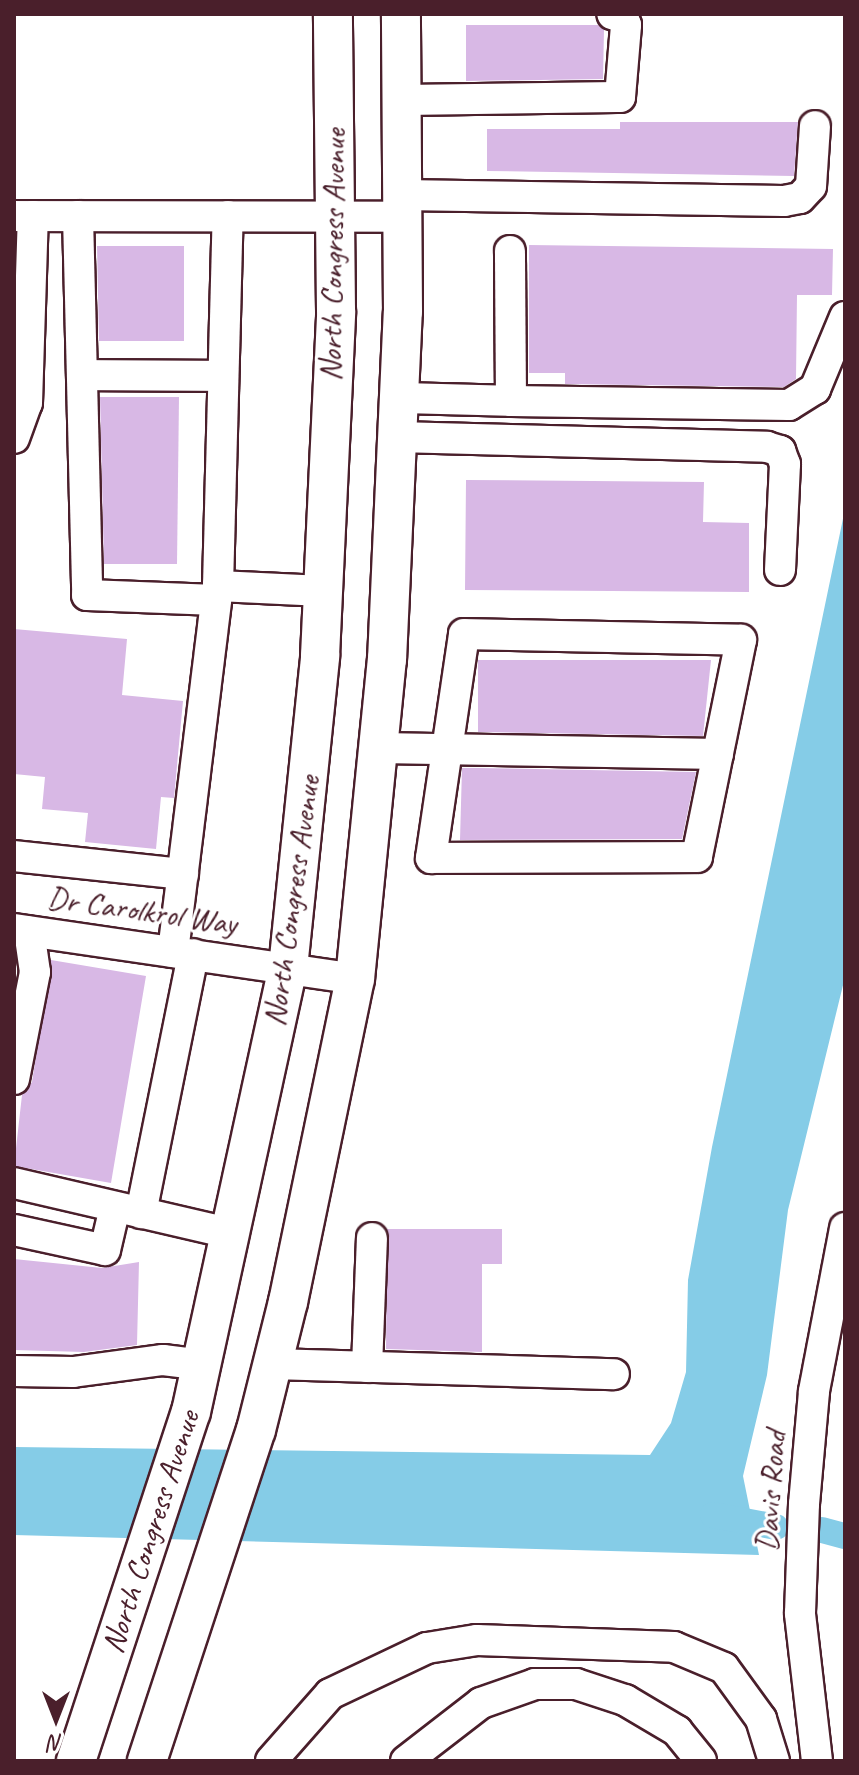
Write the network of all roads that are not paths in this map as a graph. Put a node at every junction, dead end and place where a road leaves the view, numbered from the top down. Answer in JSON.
{"nodes":[{"id":1,"x":333,"y":14,"type":"edge"},
{"id":2,"x":401,"y":14,"type":"edge"},
{"id":3,"x":419,"y":14,"type":"edge"},
{"id":4,"x":612,"y":14,"type":"edge"},
{"id":5,"x":401,"y":100,"type":"junction"},
{"id":6,"x":815,"y":126,"type":"dead end"},
{"id":7,"x":402,"y":206,"type":"junction"},
{"id":8,"x":23,"y":216,"type":"edge"},
{"id":9,"x":78,"y":216,"type":"junction"},
{"id":10,"x":228,"y":216,"type":"junction"},
{"id":11,"x":335,"y":216,"type":"junction"},
{"id":12,"x":510,"y":251,"type":"dead end"},
{"id":13,"x":845,"y":317,"type":"edge"},
{"id":14,"x":83,"y":375,"type":"junction"},
{"id":15,"x":223,"y":376,"type":"junction"},
{"id":16,"x":399,"y":398,"type":"junction"},
{"id":17,"x":511,"y":401,"type":"junction"},
{"id":18,"x":397,"y":437,"type":"junction"},
{"id":19,"x":14,"y":438,"type":"edge"},
{"id":20,"x":780,"y":570,"type":"dead end"},
{"id":21,"x":323,"y":591,"type":"junction"},
{"id":22,"x":217,"y":593,"type":"junction"},
{"id":23,"x":381,"y":748,"type":"junction"},
{"id":24,"x":447,"y":749,"type":"junction"},
{"id":25,"x":718,"y":754,"type":"junction"},
{"id":26,"x":14,"y":856,"type":"edge"},
{"id":27,"x":183,"y":874,"type":"junction"},
{"id":28,"x":21,"y":930,"type":"edge"},
{"id":29,"x":183,"y":953,"type":"junction"},
{"id":30,"x":288,"y":968,"type":"junction"},
{"id":31,"x":355,"y":979,"type":"junction"},
{"id":32,"x":14,"y":1079,"type":"edge"},
{"id":33,"x":14,"y":1183,"type":"edge"},
{"id":34,"x":128,"y":1210,"type":"junction"},
{"id":35,"x":845,"y":1228,"type":"edge"},
{"id":36,"x":14,"y":1230,"type":"edge"},
{"id":37,"x":233,"y":1234,"type":"junction"},
{"id":38,"x":372,"y":1238,"type":"dead end"},
{"id":39,"x":272,"y":1364,"type":"junction"},
{"id":40,"x":203,"y":1365,"type":"junction"},
{"id":41,"x":367,"y":1367,"type":"junction"},
{"id":42,"x":14,"y":1371,"type":"edge"},
{"id":43,"x":614,"y":1374,"type":"dead end"},
{"id":44,"x":579,"y":1644,"type":"junction"},
{"id":45,"x":576,"y":1684,"type":"junction"},
{"id":46,"x":76,"y":1761,"type":"edge"},
{"id":47,"x":147,"y":1761,"type":"edge"},
{"id":48,"x":271,"y":1761,"type":"edge"},
{"id":49,"x":406,"y":1761,"type":"edge"},
{"id":50,"x":701,"y":1761,"type":"edge"},
{"id":51,"x":774,"y":1761,"type":"edge"},
{"id":52,"x":817,"y":1761,"type":"edge"}],
"edges":[{"from":1,"to":11,"type":"main road","name":"North Congress Avenue"},
{"from":2,"to":3,"type":"street"},
{"from":2,"to":5,"type":"main road","name":"North Congress Avenue"},
{"from":4,"to":5,"type":"street"},
{"from":5,"to":7,"type":"main road","name":"North Congress Avenue"},
{"from":6,"to":7,"type":"street"},
{"from":7,"to":11,"type":"street"},
{"from":7,"to":16,"type":"main road","name":"North Congress Avenue"},
{"from":8,"to":9,"type":"street"},
{"from":8,"to":19,"type":"street"},
{"from":9,"to":10,"type":"street"},
{"from":9,"to":14,"type":"street"},
{"from":10,"to":11,"type":"street"},
{"from":10,"to":15,"type":"street"},
{"from":11,"to":21,"type":"main road","name":"North Congress Avenue"},
{"from":12,"to":17,"type":"street"},
{"from":13,"to":17,"type":"street"},
{"from":14,"to":15,"type":"street"},
{"from":14,"to":22,"type":"street"},
{"from":15,"to":22,"type":"street"},
{"from":16,"to":17,"type":"street"},
{"from":16,"to":18,"type":"main road","name":"North Congress Avenue"},
{"from":18,"to":20,"type":"street"},
{"from":18,"to":23,"type":"main road","name":"North Congress Avenue"},
{"from":21,"to":22,"type":"street"},
{"from":21,"to":30,"type":"main road","name":"North Congress Avenue"},
{"from":22,"to":27,"type":"street"},
{"from":23,"to":24,"type":"street"},
{"from":23,"to":31,"type":"main road","name":"North Congress Avenue"},
{"from":24,"to":25,"type":"street"},
{"from":24,"to":25,"type":"street"},
{"from":24,"to":25,"type":"street"},
{"from":26,"to":27,"type":"street"},
{"from":27,"to":29,"type":"street"},
{"from":28,"to":29,"type":"street","name":"Dr Carolkrol Way"},
{"from":28,"to":32,"type":"street"},
{"from":29,"to":30,"type":"street","name":"Dr Carolkrol Way"},
{"from":29,"to":34,"type":"street"},
{"from":30,"to":31,"type":"street","name":"Dr Carolkrol Way"},
{"from":30,"to":37,"type":"main road","name":"North Congress Avenue"},
{"from":31,"to":39,"type":"main road","name":"North Congress Avenue"},
{"from":33,"to":34,"type":"street"},
{"from":34,"to":36,"type":"street"},
{"from":34,"to":37,"type":"street"},
{"from":35,"to":52,"type":"street","name":"Davis Road"},
{"from":37,"to":40,"type":"main road","name":"North Congress Avenue"},
{"from":38,"to":41,"type":"street"},
{"from":39,"to":41,"type":"street"},
{"from":39,"to":47,"type":"main road","name":"North Congress Avenue"},
{"from":40,"to":42,"type":"street"},
{"from":40,"to":46,"type":"main road","name":"North Congress Avenue"},
{"from":41,"to":43,"type":"street"},
{"from":44,"to":45,"type":"street"},
{"from":44,"to":48,"type":"street"},
{"from":44,"to":51,"type":"street"},
{"from":45,"to":49,"type":"street"},
{"from":45,"to":50,"type":"street"}]}
